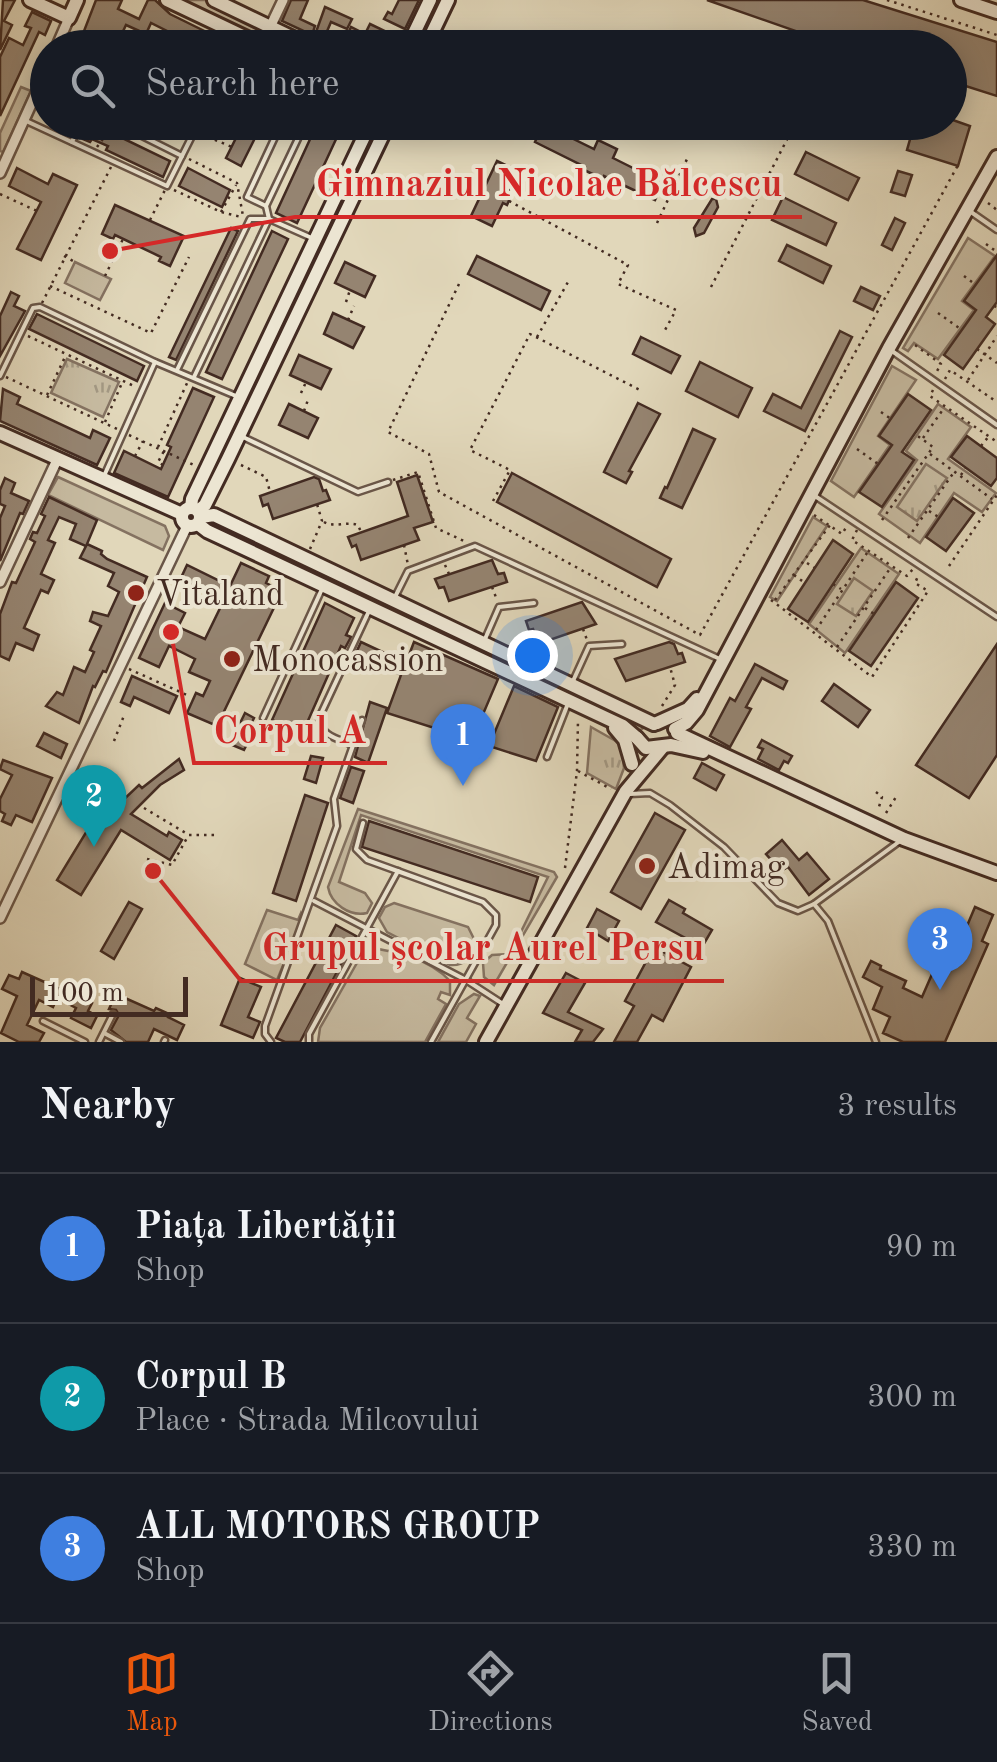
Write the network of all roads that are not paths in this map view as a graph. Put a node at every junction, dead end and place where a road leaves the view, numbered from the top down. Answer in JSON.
{"nodes":[{"id":1,"x":30,"y":0,"type":"edge"},
{"id":2,"x":76,"y":0,"type":"edge"},
{"id":3,"x":168,"y":0,"type":"edge"},
{"id":4,"x":214,"y":0,"type":"edge"},
{"id":5,"x":283,"y":0,"type":"edge"},
{"id":6,"x":430,"y":0,"type":"edge"},
{"id":7,"x":448,"y":0,"type":"edge"},
{"id":8,"x":962,"y":0,"type":"edge"},
{"id":9,"x":997,"y":12,"type":"edge"},
{"id":10,"x":69,"y":18,"type":"junction"},
{"id":11,"x":271,"y":27,"type":"junction"},
{"id":12,"x":64,"y":30,"type":"edge"},
{"id":13,"x":219,"y":30,"type":"edge"},
{"id":14,"x":270,"y":30,"type":"edge"},
{"id":15,"x":277,"y":30,"type":"edge"},
{"id":16,"x":416,"y":30,"type":"edge"},
{"id":17,"x":434,"y":30,"type":"edge"},
{"id":18,"x":30,"y":107,"type":"edge"},
{"id":19,"x":24,"y":120,"type":"junction"},
{"id":20,"x":30,"y":123,"type":"edge"},
{"id":21,"x":68,"y":140,"type":"edge"},
{"id":22,"x":150,"y":140,"type":"edge"},
{"id":23,"x":190,"y":140,"type":"edge"},
{"id":24,"x":274,"y":140,"type":"edge"},
{"id":25,"x":297,"y":140,"type":"edge"},
{"id":26,"x":363,"y":140,"type":"edge"},
{"id":27,"x":380,"y":140,"type":"edge"},
{"id":28,"x":72,"y":142,"type":"joint"},
{"id":29,"x":182,"y":156,"type":"junction"},
{"id":30,"x":997,"y":158,"type":"edge"},
{"id":31,"x":0,"y":172,"type":"edge"},
{"id":32,"x":266,"y":206,"type":"junction"},
{"id":33,"x":967,"y":209,"type":"junction"},
{"id":34,"x":269,"y":220,"type":"junction"},
{"id":35,"x":997,"y":230,"type":"edge"},
{"id":36,"x":316,"y":240,"type":"junction"},
{"id":37,"x":888,"y":348,"type":"junction"},
{"id":38,"x":156,"y":362,"type":"junction"},
{"id":39,"x":177,"y":370,"type":"junction"},
{"id":40,"x":0,"y":375,"type":"edge"},
{"id":41,"x":192,"y":377,"type":"junction"},
{"id":42,"x":247,"y":401,"type":"junction"},
{"id":43,"x":997,"y":426,"type":"edge"},
{"id":44,"x":0,"y":433,"type":"edge"},
{"id":45,"x":239,"y":435,"type":"junction"},
{"id":46,"x":58,"y":460,"type":"junction"},
{"id":47,"x":102,"y":480,"type":"junction"},
{"id":48,"x":388,"y":482,"type":"road end"},
{"id":49,"x":811,"y":493,"type":"junction"},
{"id":50,"x":193,"y":516,"type":"junction"},
{"id":51,"x":0,"y":582,"type":"edge"},
{"id":52,"x":324,"y":585,"type":"junction"},
{"id":53,"x":377,"y":594,"type":"junction"},
{"id":54,"x":392,"y":601,"type":"junction"},
{"id":55,"x":534,"y":604,"type":"dead end"},
{"id":56,"x":370,"y":607,"type":"junction"},
{"id":57,"x":997,"y":618,"type":"edge"},
{"id":58,"x":483,"y":644,"type":"junction"},
{"id":59,"x":622,"y":644,"type":"dead end"},
{"id":60,"x":722,"y":660,"type":"junction"},
{"id":61,"x":571,"y":685,"type":"junction"},
{"id":62,"x":704,"y":692,"type":"junction"},
{"id":63,"x":569,"y":701,"type":"junction"},
{"id":64,"x":697,"y":710,"type":"junction"},
{"id":65,"x":585,"y":713,"type":"junction"},
{"id":66,"x":263,"y":718,"type":"dead end"},
{"id":67,"x":362,"y":720,"type":"dead end"},
{"id":68,"x":656,"y":720,"type":"junction"},
{"id":69,"x":671,"y":738,"type":"junction"},
{"id":70,"x":638,"y":740,"type":"junction"},
{"id":71,"x":353,"y":745,"type":"junction"},
{"id":72,"x":719,"y":755,"type":"junction"},
{"id":73,"x":546,"y":757,"type":"dead end"},
{"id":74,"x":632,"y":764,"type":"junction"},
{"id":75,"x":623,"y":792,"type":"junction"},
{"id":76,"x":363,"y":823,"type":"dead end"},
{"id":77,"x":904,"y":839,"type":"junction"},
{"id":78,"x":398,"y":871,"type":"junction"},
{"id":79,"x":997,"y":873,"type":"edge"},
{"id":80,"x":312,"y":900,"type":"junction"},
{"id":81,"x":814,"y":904,"type":"junction"},
{"id":82,"x":0,"y":918,"type":"edge"},
{"id":83,"x":367,"y":928,"type":"junction"},
{"id":84,"x":466,"y":980,"type":"junction"},
{"id":85,"x":507,"y":1006,"type":"junction"},
{"id":86,"x":113,"y":1014,"type":"dead end"},
{"id":87,"x":43,"y":1021,"type":"dead end"},
{"id":88,"x":104,"y":1033,"type":"junction"},
{"id":89,"x":85,"y":1042,"type":"edge"},
{"id":90,"x":99,"y":1042,"type":"edge"},
{"id":91,"x":121,"y":1042,"type":"edge"},
{"id":92,"x":271,"y":1042,"type":"edge"},
{"id":93,"x":309,"y":1042,"type":"edge"},
{"id":94,"x":431,"y":1042,"type":"edge"},
{"id":95,"x":486,"y":1042,"type":"edge"},
{"id":96,"x":876,"y":1042,"type":"edge"}],
"edges":[{"from":1,"to":10,"type":"main road"},
{"from":2,"to":10,"type":"main road"},
{"from":3,"to":13,"type":"main road"},
{"from":4,"to":11,"type":"main road"},
{"from":5,"to":11,"type":"street"},
{"from":6,"to":16,"type":"main road"},
{"from":7,"to":17,"type":"main road"},
{"from":8,"to":9,"type":"main road"},
{"from":10,"to":12,"type":"street"},
{"from":11,"to":14,"type":"street"},
{"from":11,"to":15,"type":"main road"},
{"from":18,"to":19,"type":"street"},
{"from":19,"to":20,"type":"lane"},
{"from":19,"to":31,"type":"street"},
{"from":21,"to":28,"type":"lane"},
{"from":22,"to":29,"type":"lane"},
{"from":23,"to":29,"type":"lane"},
{"from":24,"to":32,"type":"lane"},
{"from":25,"to":32,"type":"lane"},
{"from":26,"to":36,"type":"main road"},
{"from":27,"to":42,"type":"main road"},
{"from":28,"to":29,"type":"lane"},
{"from":30,"to":33,"type":"main road"},
{"from":32,"to":34,"type":"lane"},
{"from":33,"to":35,"type":"lane"},
{"from":33,"to":37,"type":"main road"},
{"from":34,"to":36,"type":"lane"},
{"from":34,"to":39,"type":"lane"},
{"from":34,"to":41,"type":"lane"},
{"from":36,"to":42,"type":"main road"},
{"from":37,"to":43,"type":"lane"},
{"from":37,"to":49,"type":"main road"},
{"from":38,"to":39,"type":"lane"},
{"from":38,"to":40,"type":"lane"},
{"from":38,"to":47,"type":"lane"},
{"from":39,"to":41,"type":"lane"},
{"from":41,"to":42,"type":"lane"},
{"from":42,"to":45,"type":"main road"},
{"from":42,"to":50,"type":"main road"},
{"from":44,"to":46,"type":"main road"},
{"from":45,"to":48,"type":"lane"},
{"from":45,"to":50,"type":"main road"},
{"from":46,"to":47,"type":"main road"},
{"from":46,"to":51,"type":"street"},
{"from":47,"to":50,"type":"main road"},
{"from":49,"to":57,"type":"lane"},
{"from":49,"to":60,"type":"main road"},
{"from":50,"to":52,"type":"main road"},
{"from":50,"to":53,"type":"main road"},
{"from":50,"to":82,"type":"street"},
{"from":52,"to":56,"type":"main road"},
{"from":52,"to":66,"type":"lane"},
{"from":53,"to":54,"type":"main road"},
{"from":53,"to":56,"type":"lane"},
{"from":54,"to":58,"type":"main road"},
{"from":54,"to":60,"type":"lane"},
{"from":55,"to":58,"type":"lane"},
{"from":56,"to":63,"type":"main road"},
{"from":56,"to":71,"type":"lane"},
{"from":58,"to":61,"type":"main road"},
{"from":59,"to":61,"type":"lane"},
{"from":60,"to":62,"type":"main road"},
{"from":61,"to":68,"type":"main road"},
{"from":62,"to":64,"type":"main road"},
{"from":62,"to":68,"type":"main road"},
{"from":63,"to":65,"type":"main road"},
{"from":63,"to":73,"type":"lane"},
{"from":64,"to":69,"type":"main road"},
{"from":64,"to":72,"type":"main road"},
{"from":65,"to":70,"type":"main road"},
{"from":65,"to":74,"type":"main road"},
{"from":67,"to":71,"type":"lane"},
{"from":68,"to":69,"type":"main road"},
{"from":68,"to":70,"type":"main road"},
{"from":69,"to":70,"type":"main road"},
{"from":69,"to":72,"type":"main road"},
{"from":69,"to":75,"type":"main road"},
{"from":70,"to":74,"type":"main road"},
{"from":71,"to":80,"type":"lane"},
{"from":72,"to":77,"type":"main road"},
{"from":74,"to":75,"type":"main road"},
{"from":75,"to":81,"type":"lane"},
{"from":75,"to":85,"type":"main road"},
{"from":76,"to":78,"type":"lane"},
{"from":77,"to":79,"type":"main road"},
{"from":77,"to":81,"type":"lane"},
{"from":78,"to":83,"type":"lane"},
{"from":78,"to":84,"type":"lane"},
{"from":80,"to":83,"type":"lane"},
{"from":80,"to":92,"type":"lane"},
{"from":81,"to":96,"type":"lane"},
{"from":83,"to":84,"type":"lane"},
{"from":83,"to":93,"type":"lane"},
{"from":84,"to":85,"type":"lane"},
{"from":84,"to":94,"type":"lane"},
{"from":85,"to":95,"type":"main road"},
{"from":86,"to":88,"type":"lane"},
{"from":87,"to":89,"type":"lane"},
{"from":88,"to":90,"type":"lane"},
{"from":88,"to":91,"type":"lane"}]}
